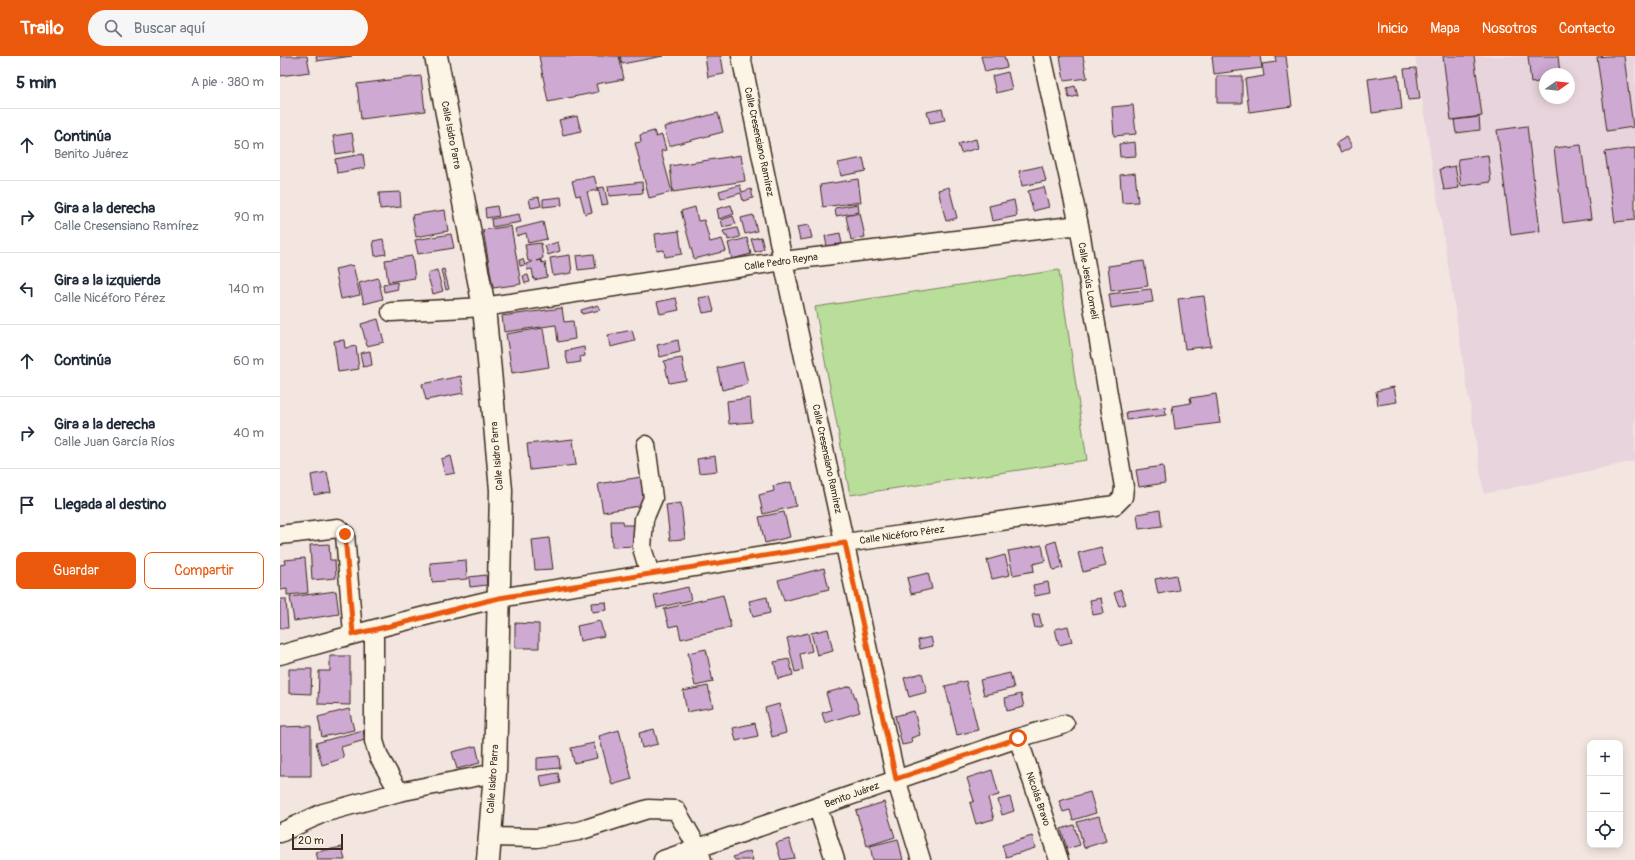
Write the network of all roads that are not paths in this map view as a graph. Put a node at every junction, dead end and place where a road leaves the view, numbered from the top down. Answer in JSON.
{"nodes":[{"id":1,"x":436,"y":56,"type":"edge"},
{"id":2,"x":741,"y":56,"type":"edge"},
{"id":3,"x":1042,"y":56,"type":"edge"},
{"id":4,"x":1079,"y":225,"type":"junction"},
{"id":5,"x":783,"y":262,"type":"junction"},
{"id":6,"x":484,"y":307,"type":"junction"},
{"id":7,"x":391,"y":312,"type":"dead end"},
{"id":8,"x":646,"y":445,"type":"dead end"},
{"id":9,"x":1115,"y":505,"type":"joint"},
{"id":10,"x":280,"y":535,"type":"edge"},
{"id":11,"x":845,"y":543,"type":"junction"},
{"id":12,"x":650,"y":574,"type":"junction"},
{"id":13,"x":499,"y":598,"type":"junction"},
{"id":14,"x":374,"y":630,"type":"junction"},
{"id":15,"x":353,"y":634,"type":"junction"},
{"id":16,"x":280,"y":655,"type":"edge"},
{"id":17,"x":1065,"y":724,"type":"dead end"},
{"id":18,"x":1018,"y":738,"type":"junction"},
{"id":19,"x":494,"y":773,"type":"junction"},
{"id":20,"x":896,"y":779,"type":"junction"},
{"id":21,"x":400,"y":792,"type":"junction"},
{"id":22,"x":818,"y":808,"type":"junction"},
{"id":23,"x":280,"y":833,"type":"edge"},
{"id":24,"x":489,"y":837,"type":"junction"},
{"id":25,"x":700,"y":854,"type":"edge"},
{"id":26,"x":488,"y":860,"type":"edge"},
{"id":27,"x":663,"y":860,"type":"edge"},
{"id":28,"x":835,"y":860,"type":"edge"},
{"id":29,"x":921,"y":860,"type":"edge"},
{"id":30,"x":1059,"y":860,"type":"edge"}],
"edges":[{"from":1,"to":6,"type":"street","name":"Calle Isidro Parra"},
{"from":2,"to":5,"type":"street","name":"Calle Cresensiano Ramírez"},
{"from":3,"to":4,"type":"street","name":"Calle Jesús Lomelí"},
{"from":4,"to":5,"type":"street","name":"Calle Pedro Reyna"},
{"from":4,"to":9,"type":"street","name":"Calle Jesús Lomelí"},
{"from":5,"to":6,"type":"street","name":"Calle Pedro Reyna"},
{"from":5,"to":11,"type":"street","name":"Calle Cresensiano Ramírez"},
{"from":6,"to":7,"type":"street","name":"Calle Pedro Reyna"},
{"from":6,"to":13,"type":"street","name":"Calle Isidro Parra"},
{"from":8,"to":12,"type":"street"},
{"from":9,"to":11,"type":"street","name":"Calle Nicéforo Pérez"},
{"from":10,"to":15,"type":"street"},
{"from":11,"to":12,"type":"street","name":"Calle Nicéforo Pérez"},
{"from":11,"to":20,"type":"street","name":"Calle Cresensiano Ramírez"},
{"from":12,"to":13,"type":"street","name":"Calle Nicéforo Pérez"},
{"from":13,"to":14,"type":"street","name":"Calle Nicéforo Pérez"},
{"from":13,"to":19,"type":"street","name":"Calle Isidro Parra"},
{"from":14,"to":15,"type":"street","name":"Calle Nicéforo Pérez"},
{"from":14,"to":21,"type":"street"},
{"from":15,"to":16,"type":"street","name":"Calle Nicéforo Pérez"},
{"from":17,"to":18,"type":"street","name":"Benito Juárez"},
{"from":18,"to":20,"type":"street","name":"Benito Juárez"},
{"from":18,"to":30,"type":"street","name":"Nicolás Bravo"},
{"from":19,"to":21,"type":"street"},
{"from":19,"to":24,"type":"street","name":"Calle Isidro Parra"},
{"from":20,"to":22,"type":"street","name":"Benito Juárez"},
{"from":20,"to":29,"type":"street","name":"Calle Cresensiano Ramírez"},
{"from":21,"to":23,"type":"street"},
{"from":22,"to":25,"type":"street","name":"Benito Juárez"},
{"from":22,"to":28,"type":"street"},
{"from":24,"to":25,"type":"street"},
{"from":24,"to":26,"type":"street","name":"Calle Isidro Parra"},
{"from":25,"to":27,"type":"street","name":"Benito Juárez"}]}
